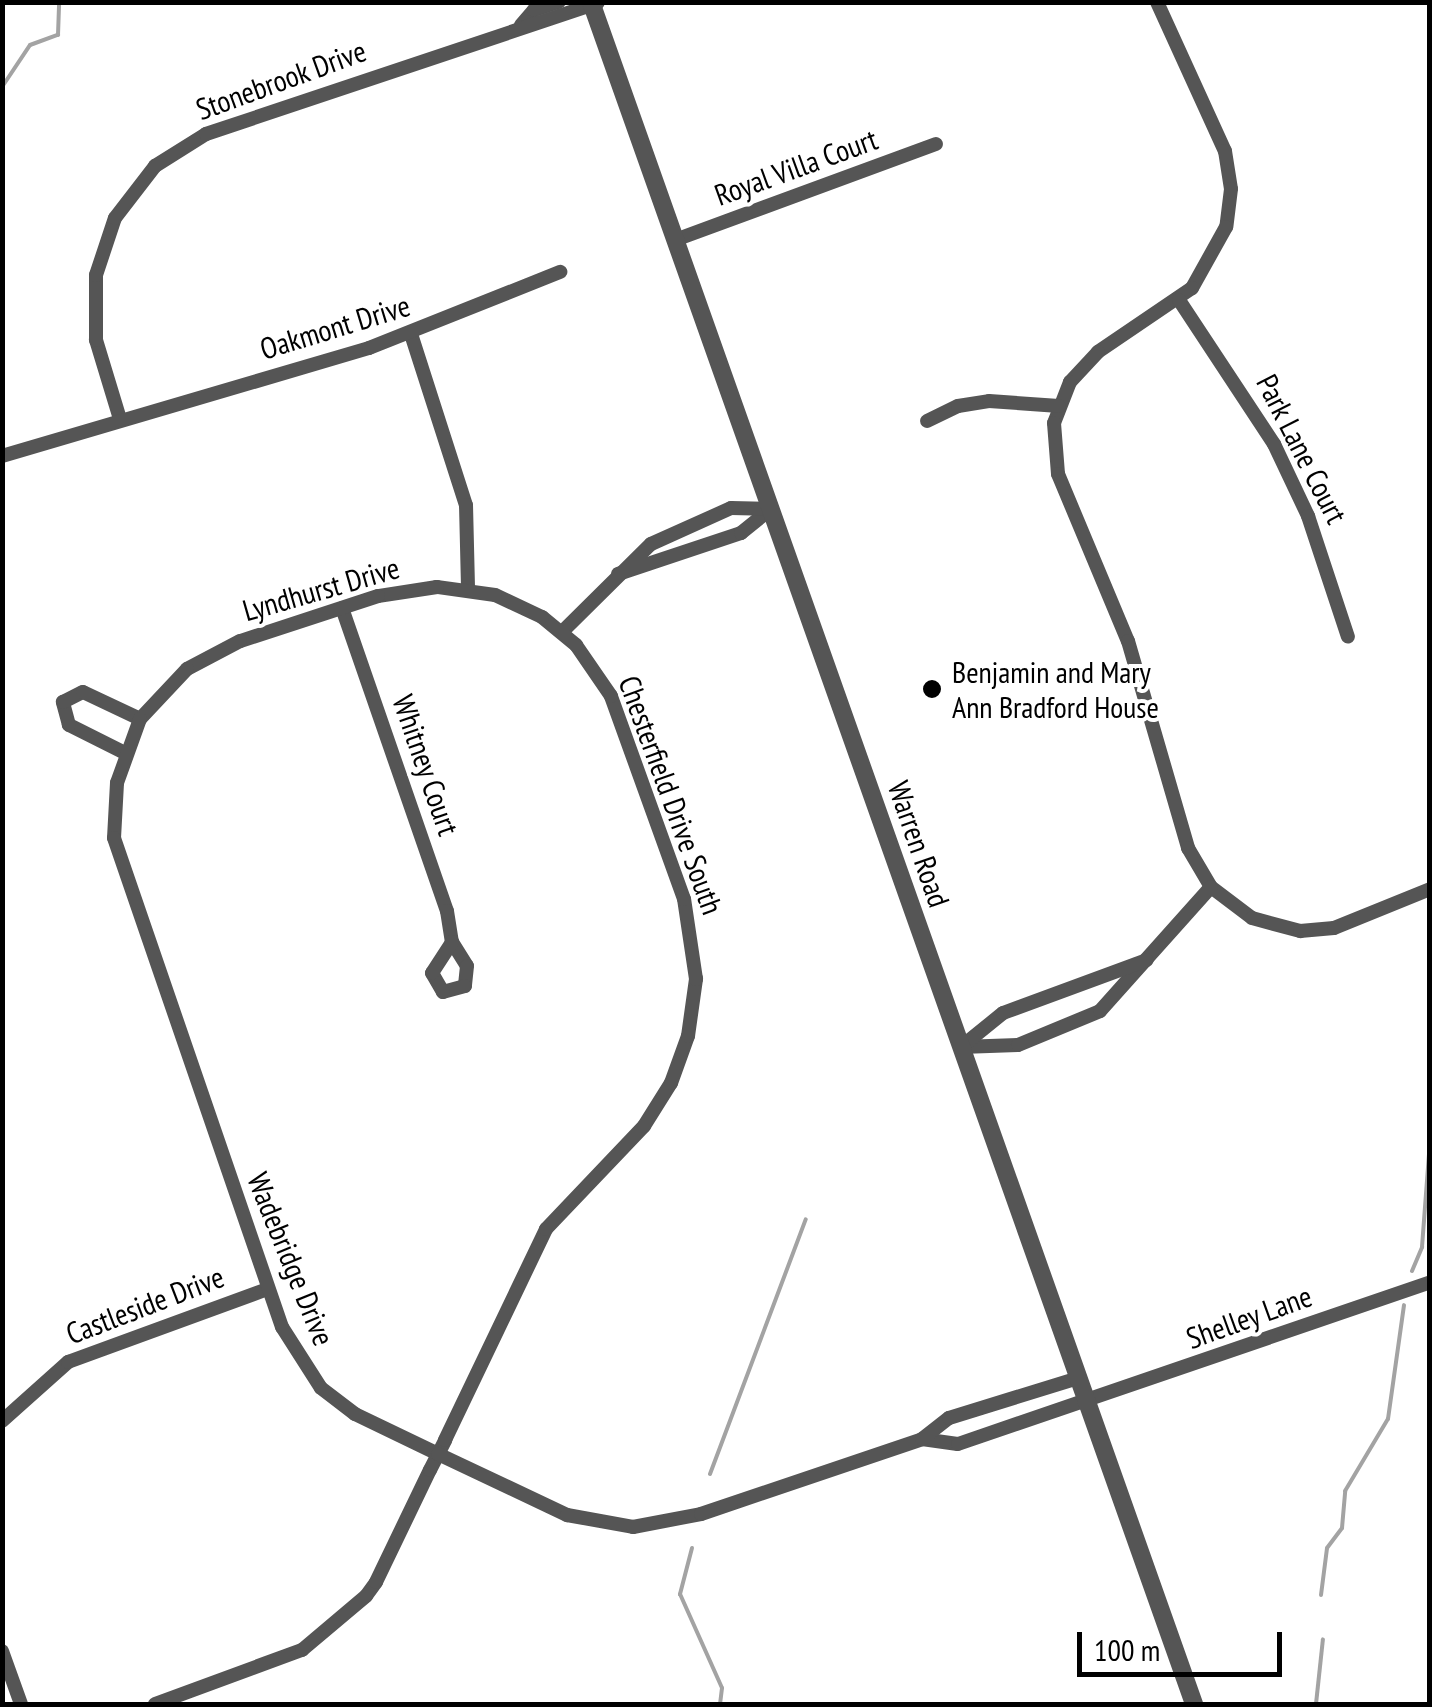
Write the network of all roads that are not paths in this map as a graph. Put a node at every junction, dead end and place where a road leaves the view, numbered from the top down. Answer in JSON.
{"nodes":[{"id":1,"x":558,"y":2,"type":"edge"},
{"id":2,"x":1158,"y":2,"type":"edge"},
{"id":3,"x":592,"y":3,"type":"edge"},
{"id":4,"x":521,"y":26,"type":"junction"},
{"id":5,"x":936,"y":144,"type":"dead end"},
{"id":6,"x":675,"y":240,"type":"junction"},
{"id":7,"x":560,"y":272,"type":"dead end"},
{"id":8,"x":1179,"y":300,"type":"junction"},
{"id":9,"x":411,"y":334,"type":"junction"},
{"id":10,"x":1058,"y":406,"type":"junction"},
{"id":11,"x":120,"y":419,"type":"junction"},
{"id":12,"x":927,"y":421,"type":"dead end"},
{"id":13,"x":2,"y":456,"type":"edge"},
{"id":14,"x":772,"y":509,"type":"junction"},
{"id":15,"x":611,"y":576,"type":"junction"},
{"id":16,"x":468,"y":588,"type":"junction"},
{"id":17,"x":342,"y":608,"type":"junction"},
{"id":18,"x":562,"y":632,"type":"junction"},
{"id":19,"x":1348,"y":637,"type":"dead end"},
{"id":20,"x":152,"y":705,"type":"joint"},
{"id":21,"x":140,"y":718,"type":"junction"},
{"id":22,"x":125,"y":753,"type":"junction"},
{"id":23,"x":1210,"y":886,"type":"junction"},
{"id":24,"x":1430,"y":888,"type":"edge"},
{"id":25,"x":452,"y":942,"type":"dead end"},
{"id":26,"x":1148,"y":960,"type":"junction"},
{"id":27,"x":961,"y":1048,"type":"junction"},
{"id":28,"x":1430,"y":1282,"type":"edge"},
{"id":29,"x":268,"y":1288,"type":"junction"},
{"id":30,"x":1078,"y":1378,"type":"junction"},
{"id":31,"x":1086,"y":1404,"type":"junction"},
{"id":32,"x":2,"y":1421,"type":"edge"},
{"id":33,"x":922,"y":1439,"type":"junction"},
{"id":34,"x":438,"y":1454,"type":"junction"},
{"id":35,"x":2,"y":1651,"type":"edge"},
{"id":36,"x":21,"y":1704,"type":"edge"},
{"id":37,"x":155,"y":1704,"type":"edge"},
{"id":38,"x":1194,"y":1704,"type":"edge"}],
"edges":[{"from":1,"to":4,"type":"street","name":"Stonebrook Drive"},
{"from":2,"to":8,"type":"street"},
{"from":3,"to":4,"type":"street","name":"Stonebrook Drive"},
{"from":3,"to":6,"type":"street","name":"Warren Road"},
{"from":4,"to":11,"type":"street","name":"Stonebrook Drive"},
{"from":5,"to":6,"type":"street","name":"Royal Villa Court"},
{"from":6,"to":14,"type":"street","name":"Warren Road"},
{"from":7,"to":9,"type":"street","name":"Oakmont Drive"},
{"from":8,"to":10,"type":"street"},
{"from":8,"to":19,"type":"street","name":"Park Lane Court"},
{"from":9,"to":11,"type":"street","name":"Oakmont Drive"},
{"from":9,"to":16,"type":"street"},
{"from":10,"to":12,"type":"street"},
{"from":10,"to":23,"type":"street"},
{"from":11,"to":13,"type":"street","name":"Oakmont Drive"},
{"from":14,"to":15,"type":"street"},
{"from":14,"to":15,"type":"street"},
{"from":14,"to":27,"type":"street","name":"Warren Road"},
{"from":15,"to":18,"type":"street"},
{"from":16,"to":17,"type":"street","name":"Lyndhurst Drive"},
{"from":16,"to":18,"type":"street","name":"Lyndhurst Drive"},
{"from":17,"to":20,"type":"street","name":"Lyndhurst Drive"},
{"from":17,"to":25,"type":"street","name":"Whitney Court"},
{"from":18,"to":34,"type":"street","name":"Chesterfield Drive South"},
{"from":20,"to":21,"type":"street","name":"Wadebridge Drive"},
{"from":21,"to":22,"type":"street","name":"Wadebridge Drive"},
{"from":21,"to":22,"type":"street"},
{"from":22,"to":29,"type":"street","name":"Wadebridge Drive"},
{"from":23,"to":24,"type":"street"},
{"from":23,"to":26,"type":"street"},
{"from":26,"to":27,"type":"street"},
{"from":26,"to":27,"type":"street"},
{"from":27,"to":30,"type":"street","name":"Warren Road"},
{"from":28,"to":31,"type":"street","name":"Shelley Lane"},
{"from":29,"to":32,"type":"street","name":"Castleside Drive"},
{"from":29,"to":34,"type":"street","name":"Wadebridge Drive"},
{"from":30,"to":31,"type":"street","name":"Warren Road"},
{"from":30,"to":33,"type":"street","name":"Wadebridge Drive"},
{"from":31,"to":33,"type":"street","name":"Wadebridge Drive"},
{"from":31,"to":38,"type":"street","name":"Warren Road"},
{"from":33,"to":34,"type":"street","name":"Wadebridge Drive"},
{"from":34,"to":37,"type":"street","name":"Chesterfield Drive South"},
{"from":35,"to":36,"type":"street"}]}
